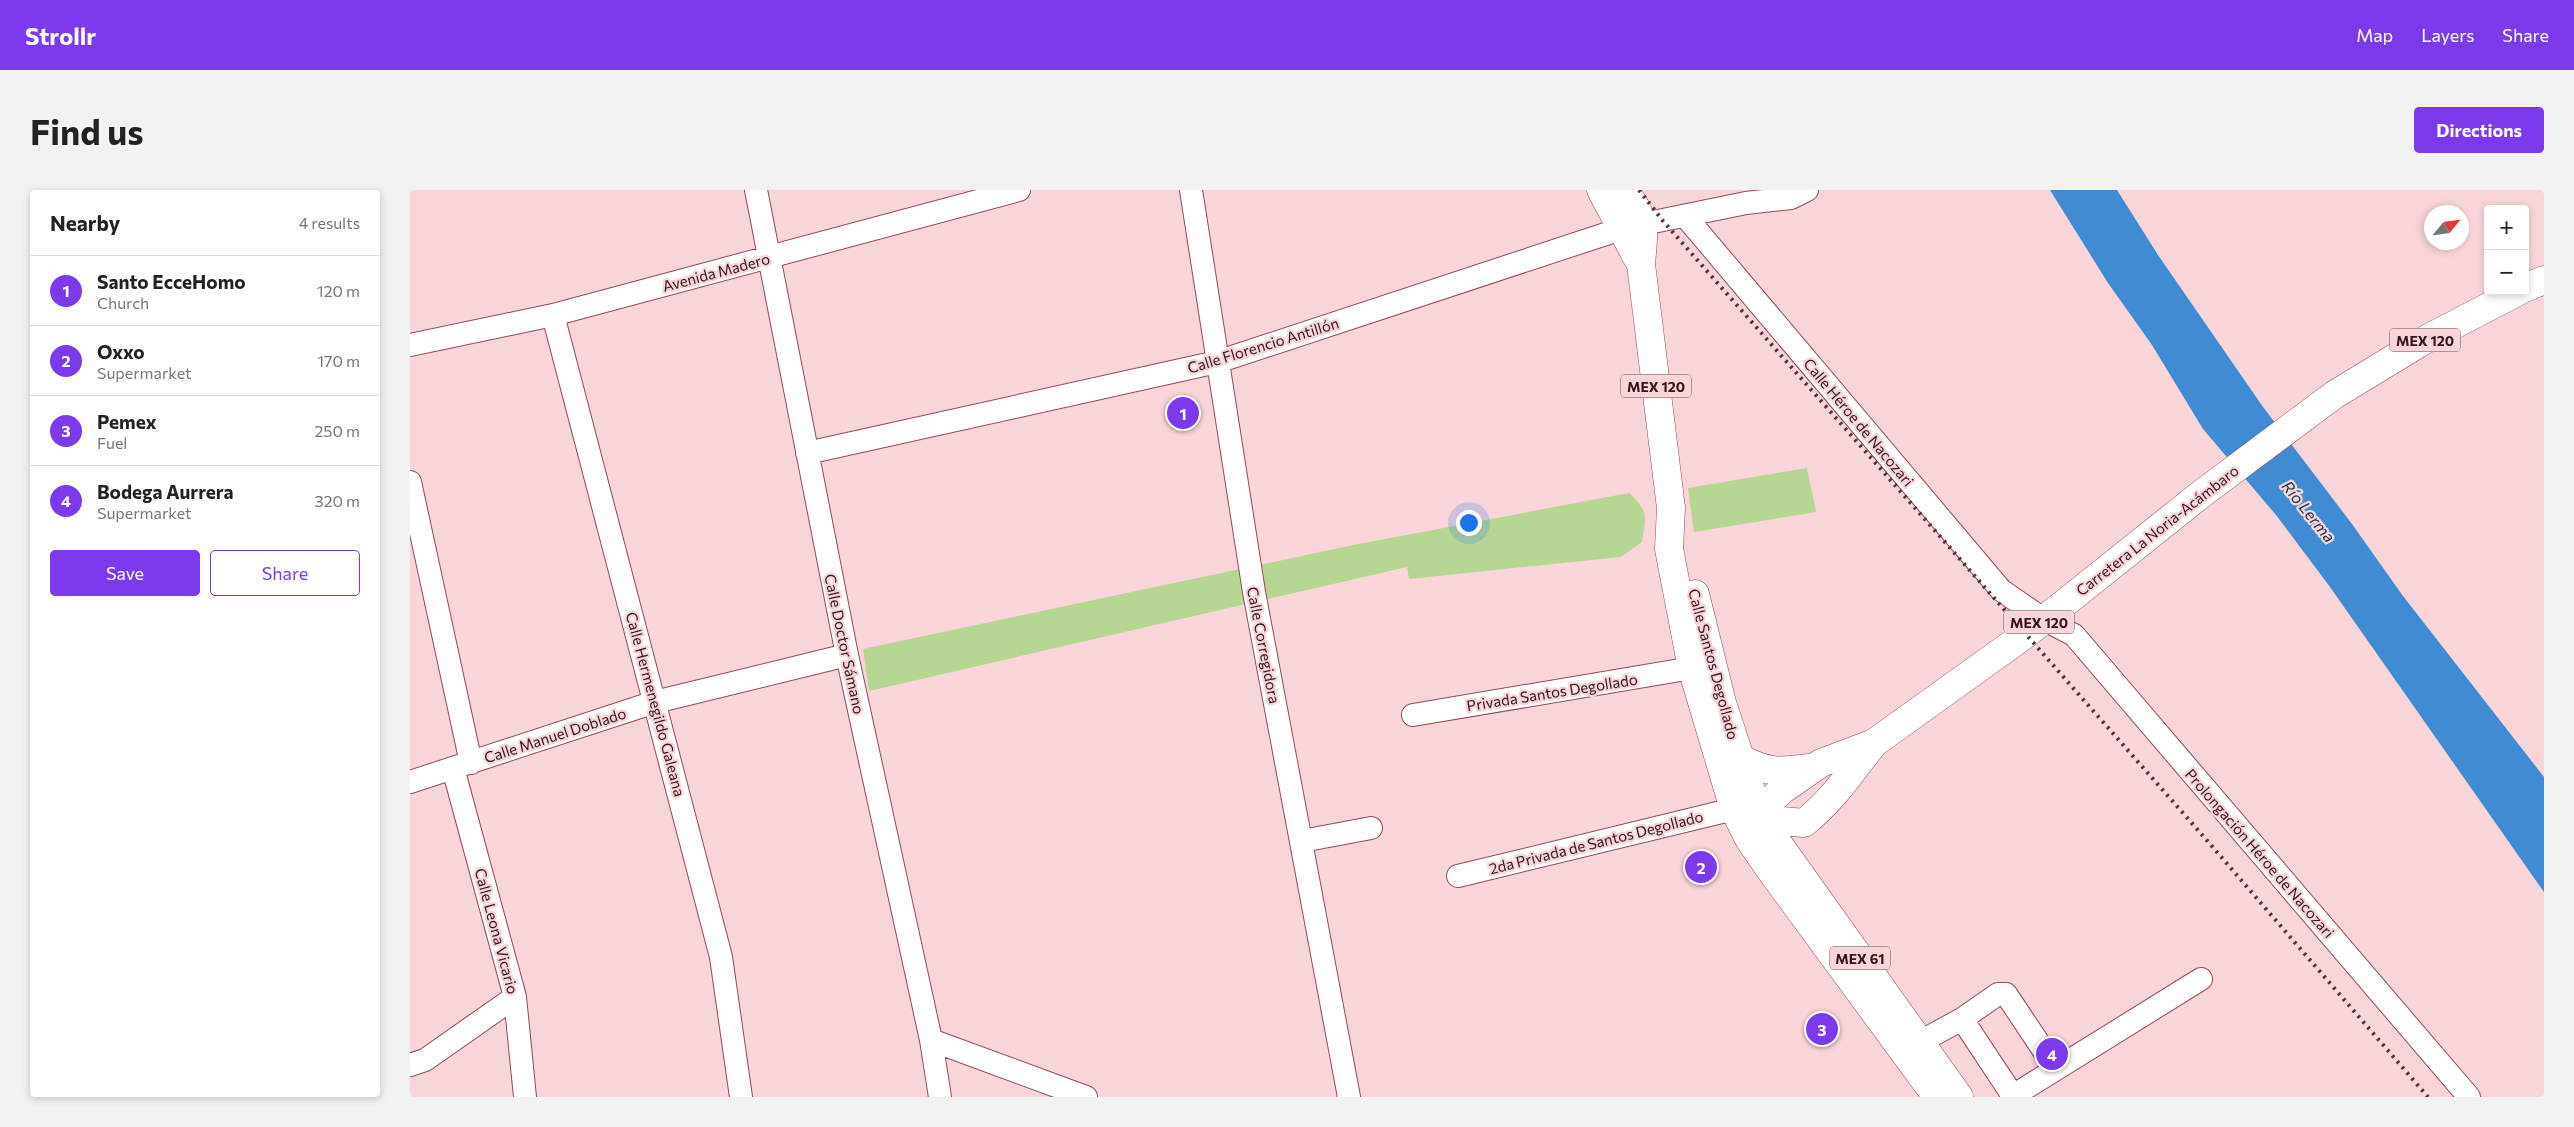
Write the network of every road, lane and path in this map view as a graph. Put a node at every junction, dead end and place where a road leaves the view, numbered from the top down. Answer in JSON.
{"nodes":[{"id":1,"x":756,"y":190,"type":"edge"},
{"id":2,"x":1019,"y":190,"type":"edge"},
{"id":3,"x":1191,"y":190,"type":"edge"},
{"id":4,"x":1601,"y":190,"type":"edge"},
{"id":5,"x":1624,"y":190,"type":"edge"},
{"id":6,"x":1807,"y":190,"type":"edge"},
{"id":7,"x":1747,"y":197,"type":"edge"},
{"id":8,"x":1685,"y":216,"type":"junction"},
{"id":9,"x":1634,"y":227,"type":"junction"},
{"id":10,"x":769,"y":258,"type":"junction"},
{"id":11,"x":2544,"y":280,"type":"edge"},
{"id":12,"x":2529,"y":286,"type":"edge"},
{"id":13,"x":2511,"y":295,"type":"edge"},
{"id":14,"x":553,"y":315,"type":"junction"},
{"id":15,"x":410,"y":344,"type":"edge"},
{"id":16,"x":1218,"y":362,"type":"junction"},
{"id":17,"x":807,"y":453,"type":"junction"},
{"id":18,"x":410,"y":482,"type":"edge"},
{"id":19,"x":1671,"y":508,"type":"junction"},
{"id":20,"x":2043,"y":619,"type":"junction"},
{"id":21,"x":847,"y":656,"type":"junction"},
{"id":22,"x":1692,"y":668,"type":"junction"},
{"id":23,"x":655,"y":702,"type":"junction"},
{"id":24,"x":1413,"y":715,"type":"dead end"},
{"id":25,"x":1874,"y":742,"type":"junction"},
{"id":26,"x":1739,"y":758,"type":"junction"},
{"id":27,"x":462,"y":766,"type":"junction"},
{"id":28,"x":1812,"y":768,"type":"junction"},
{"id":29,"x":410,"y":782,"type":"edge"},
{"id":30,"x":1746,"y":821,"type":"junction"},
{"id":31,"x":1804,"y":823,"type":"junction"},
{"id":32,"x":1371,"y":828,"type":"dead end"},
{"id":33,"x":1302,"y":841,"type":"junction"},
{"id":34,"x":1793,"y":864,"type":"junction"},
{"id":35,"x":1458,"y":876,"type":"dead end"},
{"id":36,"x":2202,"y":979,"type":"dead end"},
{"id":37,"x":515,"y":996,"type":"junction"},
{"id":38,"x":1962,"y":1019,"type":"junction"},
{"id":39,"x":931,"y":1040,"type":"junction"},
{"id":40,"x":1920,"y":1042,"type":"junction"},
{"id":41,"x":410,"y":1065,"type":"edge"},
{"id":42,"x":2056,"y":1069,"type":"junction"},
{"id":43,"x":2012,"y":1096,"type":"edge"},
{"id":44,"x":525,"y":1097,"type":"edge"},
{"id":45,"x":741,"y":1097,"type":"edge"},
{"id":46,"x":940,"y":1097,"type":"edge"},
{"id":47,"x":1086,"y":1097,"type":"edge"},
{"id":48,"x":1350,"y":1097,"type":"edge"},
{"id":49,"x":1937,"y":1097,"type":"edge"},
{"id":50,"x":1959,"y":1097,"type":"edge"},
{"id":51,"x":2469,"y":1097,"type":"edge"}],
"edges":[{"from":1,"to":10,"type":"street","name":"Calle Doctor Sámano"},
{"from":2,"to":10,"type":"street","name":"Avenida Madero"},
{"from":3,"to":16,"type":"street","name":"Calle Corregidora"},
{"from":4,"to":9,"type":"main road"},
{"from":5,"to":9,"type":"main road"},
{"from":6,"to":7,"type":"street","name":"Calle Florencio Antillón"},
{"from":7,"to":8,"type":"street","name":"Calle Florencio Antillón"},
{"from":8,"to":9,"type":"street","name":"Calle Florencio Antillón"},
{"from":8,"to":20,"type":"street","name":"Calle Héroe de Nacozari"},
{"from":9,"to":16,"type":"street","name":"Calle Florencio Antillón"},
{"from":9,"to":19,"type":"main road","name":"Calle Santos Degollado","number":"MEX 120"},
{"from":10,"to":14,"type":"street","name":"Avenida Madero"},
{"from":10,"to":17,"type":"street","name":"Calle Doctor Sámano"},
{"from":11,"to":12,"type":"main road"},
{"from":13,"to":20,"type":"main road","name":"Carretera La Noria-Acámbaro","number":"MEX 120"},
{"from":14,"to":15,"type":"street","name":"Avenida Madero"},
{"from":14,"to":23,"type":"street","name":"Calle Hermenegildo Galeana"},
{"from":16,"to":17,"type":"street","name":"Calle Florencio Antillón"},
{"from":16,"to":33,"type":"street","name":"Calle Corregidora"},
{"from":17,"to":21,"type":"street","name":"Calle Doctor Sámano"},
{"from":18,"to":27,"type":"street","name":"Calle Leona Vicario"},
{"from":19,"to":22,"type":"main road","name":"Calle Santos Degollado","number":"MEX 120"},
{"from":19,"to":26,"type":"main road","name":"Calle Santos Degollado","number":"MEX 120"},
{"from":20,"to":25,"type":"main road","name":"Carretera La Noria-Acámbaro","number":"MEX 120"},
{"from":20,"to":51,"type":"street","name":"Prolongación Héroe de Nacozari"},
{"from":21,"to":23,"type":"street","name":"Calle Manuel Doblado"},
{"from":21,"to":39,"type":"street","name":"Calle Doctor Sámano"},
{"from":22,"to":24,"type":"street","name":"Privada Santos Degollado"},
{"from":22,"to":30,"type":"main road","name":"Calle Santos Degollado","number":"MEX 120"},
{"from":23,"to":27,"type":"street","name":"Calle Manuel Doblado"},
{"from":23,"to":45,"type":"street","name":"Calle Hermenegildo Galeana"},
{"from":25,"to":28,"type":"main road","name":"Carretera La Noria-Acámbaro","number":"MEX 120"},
{"from":25,"to":31,"type":"main road","number":"MEX 120"},
{"from":26,"to":28,"type":"main road","number":"MEX 120"},
{"from":26,"to":30,"type":"main road","name":"Calle Santos Degollado","number":"MEX 120"},
{"from":27,"to":29,"type":"street","name":"Calle Manuel Doblado"},
{"from":27,"to":37,"type":"street","name":"Calle Leona Vicario"},
{"from":28,"to":30,"type":"main road","name":"Carretera La Noria-Acámbaro","number":"MEX 120"},
{"from":30,"to":31,"type":"main road"},
{"from":30,"to":34,"type":"main road","number":"MEX 61"},
{"from":30,"to":35,"type":"street","name":"2da Privada de Santos Degollado"},
{"from":30,"to":49,"type":"main road","number":"MEX 61"},
{"from":31,"to":34,"type":"main road"},
{"from":32,"to":33,"type":"street"},
{"from":33,"to":48,"type":"street","name":"Calle Corregidora"},
{"from":34,"to":40,"type":"main road","number":"MEX 61"},
{"from":36,"to":42,"type":"street"},
{"from":37,"to":41,"type":"street"},
{"from":37,"to":44,"type":"street","name":"Calle Leona Vicario"},
{"from":38,"to":40,"type":"street"},
{"from":38,"to":42,"type":"street"},
{"from":38,"to":43,"type":"street"},
{"from":39,"to":46,"type":"street","name":"Calle Doctor Sámano"},
{"from":39,"to":47,"type":"street"},
{"from":40,"to":50,"type":"main road","number":"MEX 61"},
{"from":42,"to":43,"type":"street"}]}
